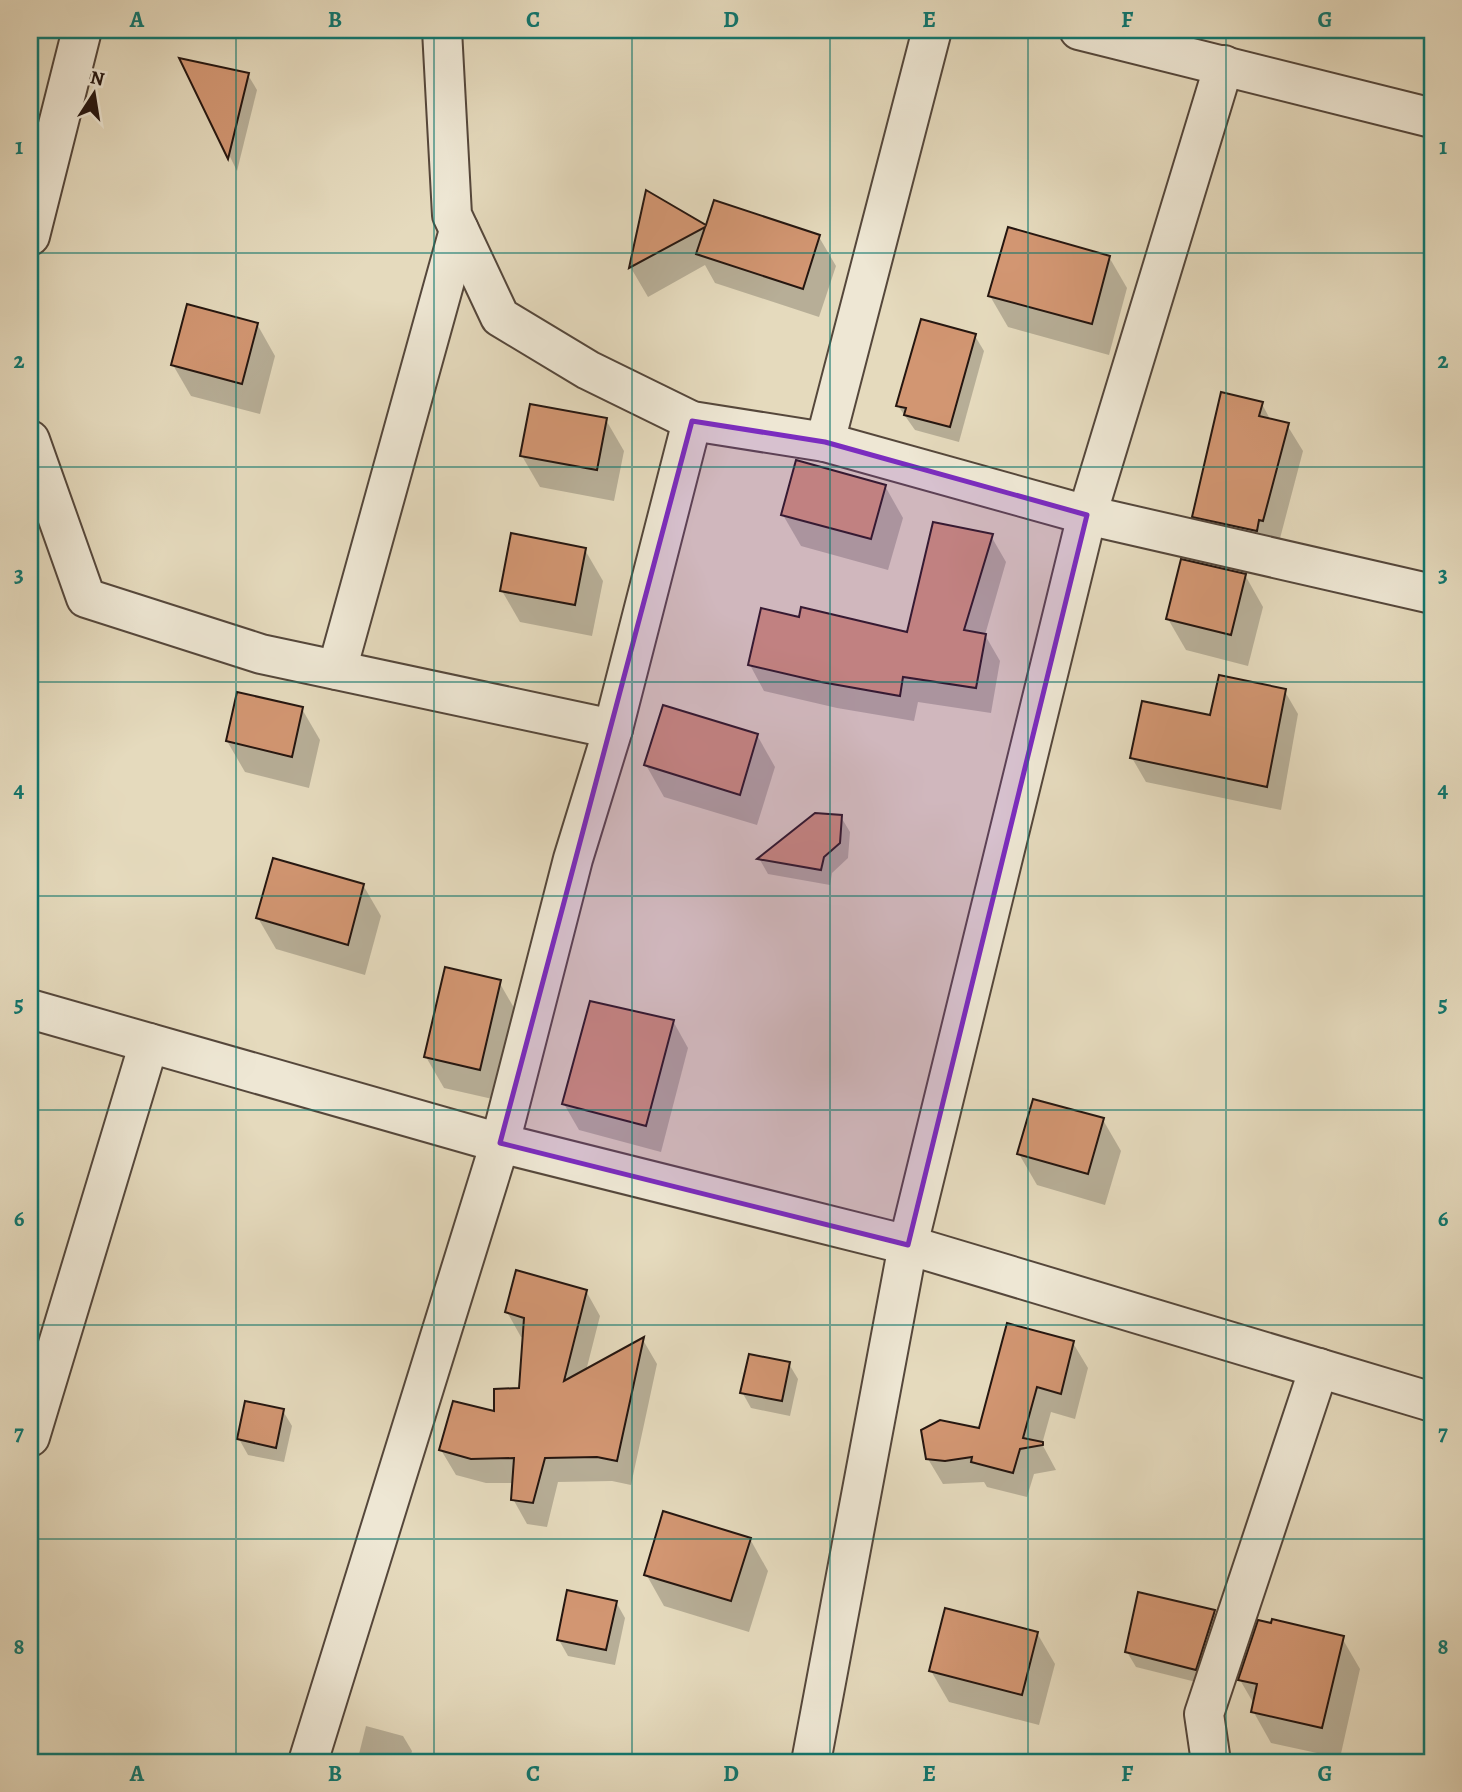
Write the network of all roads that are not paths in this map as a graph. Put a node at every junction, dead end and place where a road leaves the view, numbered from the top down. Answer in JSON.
{"nodes":[{"id":1,"x":82,"y":30,"type":"edge"},
{"id":2,"x":442,"y":30,"type":"edge"},
{"id":3,"x":932,"y":30,"type":"edge"},
{"id":4,"x":1079,"y":30,"type":"edge"},
{"id":5,"x":1224,"y":65,"type":"junction"},
{"id":6,"x":1432,"y":118,"type":"edge"},
{"id":7,"x":459,"y":230,"type":"junction"},
{"id":8,"x":30,"y":236,"type":"edge"},
{"id":9,"x":692,"y":421,"type":"junction"},
{"id":10,"x":30,"y":440,"type":"edge"},
{"id":11,"x":825,"y":442,"type":"junction"},
{"id":12,"x":1087,"y":515,"type":"junction"},
{"id":13,"x":1432,"y":594,"type":"edge"},
{"id":14,"x":337,"y":670,"type":"junction"},
{"id":15,"x":613,"y":729,"type":"junction"},
{"id":16,"x":30,"y":1009,"type":"edge"},
{"id":17,"x":149,"y":1043,"type":"junction"},
{"id":18,"x":500,"y":1143,"type":"junction"},
{"id":19,"x":908,"y":1245,"type":"junction"},
{"id":20,"x":1320,"y":1368,"type":"junction"},
{"id":21,"x":1432,"y":1402,"type":"edge"},
{"id":22,"x":30,"y":1437,"type":"edge"},
{"id":23,"x":308,"y":1762,"type":"edge"},
{"id":24,"x":811,"y":1762,"type":"edge"},
{"id":25,"x":1211,"y":1762,"type":"edge"}],
"edges":[{"from":1,"to":8,"type":"street"},
{"from":2,"to":7,"type":"street"},
{"from":3,"to":11,"type":"street"},
{"from":4,"to":5,"type":"street"},
{"from":5,"to":6,"type":"street"},
{"from":5,"to":12,"type":"street"},
{"from":7,"to":9,"type":"street"},
{"from":7,"to":14,"type":"street"},
{"from":9,"to":11,"type":"street"},
{"from":9,"to":15,"type":"street"},
{"from":10,"to":14,"type":"street"},
{"from":11,"to":12,"type":"street"},
{"from":12,"to":13,"type":"street"},
{"from":12,"to":19,"type":"street"},
{"from":14,"to":15,"type":"street"},
{"from":15,"to":18,"type":"street"},
{"from":16,"to":17,"type":"street"},
{"from":17,"to":18,"type":"street"},
{"from":17,"to":22,"type":"street"},
{"from":18,"to":19,"type":"street"},
{"from":18,"to":23,"type":"street"},
{"from":19,"to":20,"type":"street"},
{"from":19,"to":24,"type":"street"},
{"from":20,"to":21,"type":"street"},
{"from":20,"to":25,"type":"street"}]}
